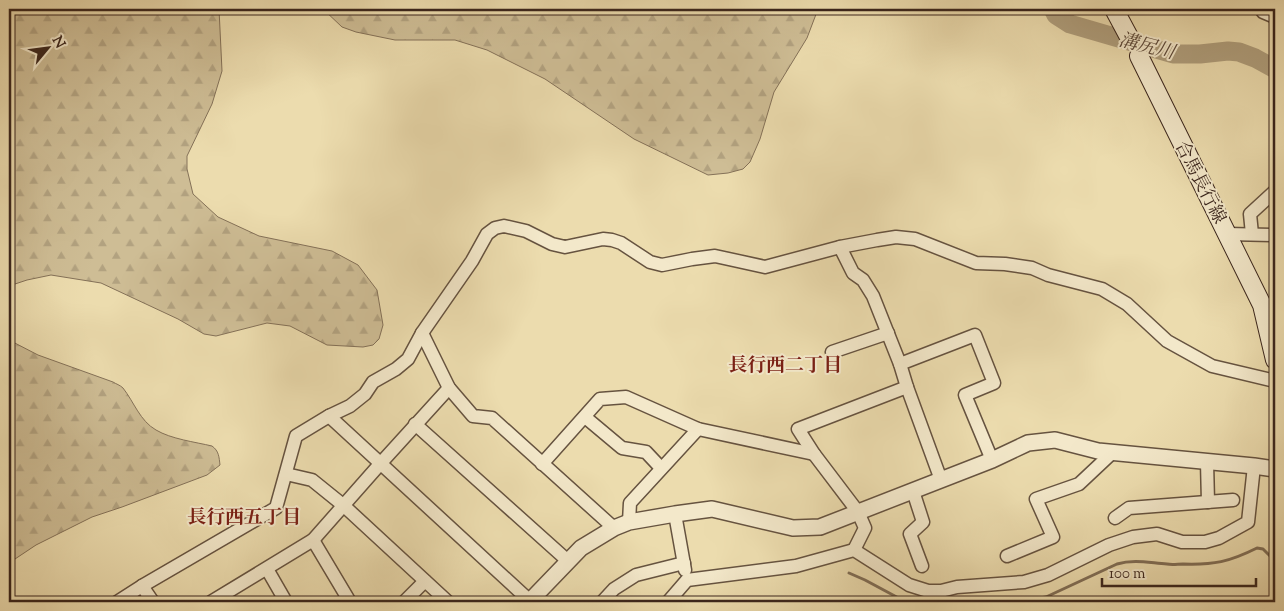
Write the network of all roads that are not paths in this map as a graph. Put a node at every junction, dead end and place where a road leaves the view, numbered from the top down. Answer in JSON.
{"nodes":[{"id":1,"x":1114,"y":9,"type":"edge"},
{"id":2,"x":1261,"y":9,"type":"edge"},
{"id":3,"x":1275,"y":17,"type":"edge"},
{"id":4,"x":1129,"y":37,"type":"joint"},
{"id":5,"x":1139,"y":56,"type":"joint"},
{"id":6,"x":1275,"y":191,"type":"edge"},
{"id":7,"x":1227,"y":234,"type":"junction"},
{"id":8,"x":1252,"y":234,"type":"junction"},
{"id":9,"x":1275,"y":235,"type":"edge"},
{"id":10,"x":840,"y":247,"type":"junction"},
{"id":11,"x":422,"y":333,"type":"junction"},
{"id":12,"x":888,"y":333,"type":"junction"},
{"id":13,"x":832,"y":352,"type":"dead end"},
{"id":14,"x":1275,"y":360,"type":"edge"},
{"id":15,"x":900,"y":364,"type":"junction"},
{"id":16,"x":1275,"y":381,"type":"edge"},
{"id":17,"x":907,"y":387,"type":"junction"},
{"id":18,"x":449,"y":388,"type":"junction"},
{"id":19,"x":329,"y":416,"type":"junction"},
{"id":20,"x":585,"y":417,"type":"junction"},
{"id":21,"x":416,"y":424,"type":"junction"},
{"id":22,"x":698,"y":429,"type":"junction"},
{"id":23,"x":1112,"y":453,"type":"junction"},
{"id":24,"x":814,"y":454,"type":"junction"},
{"id":25,"x":992,"y":460,"type":"junction"},
{"id":26,"x":1207,"y":462,"type":"junction"},
{"id":27,"x":380,"y":464,"type":"junction"},
{"id":28,"x":542,"y":464,"type":"junction"},
{"id":29,"x":1254,"y":466,"type":"junction"},
{"id":30,"x":661,"y":468,"type":"junction"},
{"id":31,"x":1275,"y":469,"type":"edge"},
{"id":32,"x":286,"y":474,"type":"junction"},
{"id":33,"x":941,"y":480,"type":"junction"},
{"id":34,"x":913,"y":491,"type":"junction"},
{"id":35,"x":1233,"y":500,"type":"dead end"},
{"id":36,"x":1208,"y":502,"type":"junction"},
{"id":37,"x":343,"y":505,"type":"junction"},
{"id":38,"x":858,"y":512,"type":"junction"},
{"id":39,"x":675,"y":514,"type":"junction"},
{"id":40,"x":1115,"y":518,"type":"dead end"},
{"id":41,"x":629,"y":522,"type":"junction"},
{"id":42,"x":614,"y":528,"type":"junction"},
{"id":43,"x":313,"y":540,"type":"junction"},
{"id":44,"x":854,"y":550,"type":"junction"},
{"id":45,"x":1007,"y":556,"type":"dead end"},
{"id":46,"x":568,"y":561,"type":"junction"},
{"id":47,"x":684,"y":563,"type":"junction"},
{"id":48,"x":922,"y":566,"type":"dead end"},
{"id":49,"x":266,"y":568,"type":"junction"},
{"id":50,"x":687,"y":580,"type":"junction"},
{"id":51,"x":425,"y":581,"type":"junction"},
{"id":52,"x":142,"y":586,"type":"junction"},
{"id":53,"x":217,"y":601,"type":"edge"},
{"id":54,"x":116,"y":602,"type":"edge"},
{"id":55,"x":153,"y":602,"type":"edge"},
{"id":56,"x":286,"y":602,"type":"edge"},
{"id":57,"x":350,"y":602,"type":"edge"},
{"id":58,"x":404,"y":602,"type":"edge"},
{"id":59,"x":448,"y":602,"type":"edge"},
{"id":60,"x":529,"y":602,"type":"edge"},
{"id":61,"x":602,"y":602,"type":"edge"},
{"id":62,"x":668,"y":602,"type":"edge"}],
"edges":[{"from":1,"to":4,"type":"main road","name":"合馬長行線"},
{"from":2,"to":3,"type":"street"},
{"from":4,"to":5,"type":"street","name":"合馬長行線"},
{"from":5,"to":7,"type":"main road","name":"合馬長行線"},
{"from":6,"to":8,"type":"street"},
{"from":7,"to":8,"type":"street"},
{"from":7,"to":14,"type":"main road","name":"合馬長行線"},
{"from":8,"to":9,"type":"street"},
{"from":10,"to":11,"type":"street"},
{"from":10,"to":12,"type":"street"},
{"from":10,"to":16,"type":"street"},
{"from":11,"to":18,"type":"street"},
{"from":11,"to":19,"type":"street"},
{"from":12,"to":13,"type":"street"},
{"from":12,"to":15,"type":"street"},
{"from":15,"to":17,"type":"street"},
{"from":15,"to":25,"type":"street"},
{"from":17,"to":24,"type":"street"},
{"from":17,"to":33,"type":"street"},
{"from":18,"to":21,"type":"street"},
{"from":18,"to":28,"type":"street"},
{"from":19,"to":27,"type":"street"},
{"from":19,"to":32,"type":"street"},
{"from":20,"to":22,"type":"street"},
{"from":20,"to":28,"type":"street"},
{"from":20,"to":30,"type":"street"},
{"from":21,"to":27,"type":"street"},
{"from":21,"to":46,"type":"street"},
{"from":22,"to":24,"type":"street"},
{"from":22,"to":30,"type":"street"},
{"from":23,"to":25,"type":"street"},
{"from":23,"to":26,"type":"street"},
{"from":23,"to":45,"type":"street"},
{"from":24,"to":38,"type":"street"},
{"from":25,"to":33,"type":"street"},
{"from":26,"to":29,"type":"street"},
{"from":26,"to":36,"type":"street"},
{"from":27,"to":37,"type":"street"},
{"from":27,"to":60,"type":"street"},
{"from":28,"to":42,"type":"street"},
{"from":29,"to":31,"type":"street"},
{"from":29,"to":44,"type":"street"},
{"from":30,"to":41,"type":"street"},
{"from":32,"to":37,"type":"street"},
{"from":32,"to":52,"type":"street"},
{"from":33,"to":34,"type":"street"},
{"from":34,"to":38,"type":"street"},
{"from":34,"to":48,"type":"street"},
{"from":35,"to":36,"type":"street"},
{"from":36,"to":40,"type":"street"},
{"from":37,"to":43,"type":"street"},
{"from":37,"to":51,"type":"street"},
{"from":38,"to":39,"type":"street"},
{"from":38,"to":44,"type":"street"},
{"from":39,"to":41,"type":"street"},
{"from":39,"to":47,"type":"street"},
{"from":41,"to":42,"type":"street"},
{"from":42,"to":46,"type":"street"},
{"from":43,"to":49,"type":"street"},
{"from":43,"to":57,"type":"street"},
{"from":44,"to":50,"type":"street"},
{"from":46,"to":60,"type":"street"},
{"from":47,"to":50,"type":"street"},
{"from":47,"to":61,"type":"street"},
{"from":49,"to":53,"type":"street"},
{"from":49,"to":56,"type":"street"},
{"from":50,"to":62,"type":"street"},
{"from":51,"to":58,"type":"street"},
{"from":51,"to":59,"type":"street"},
{"from":52,"to":54,"type":"street"},
{"from":52,"to":55,"type":"street"}]}
